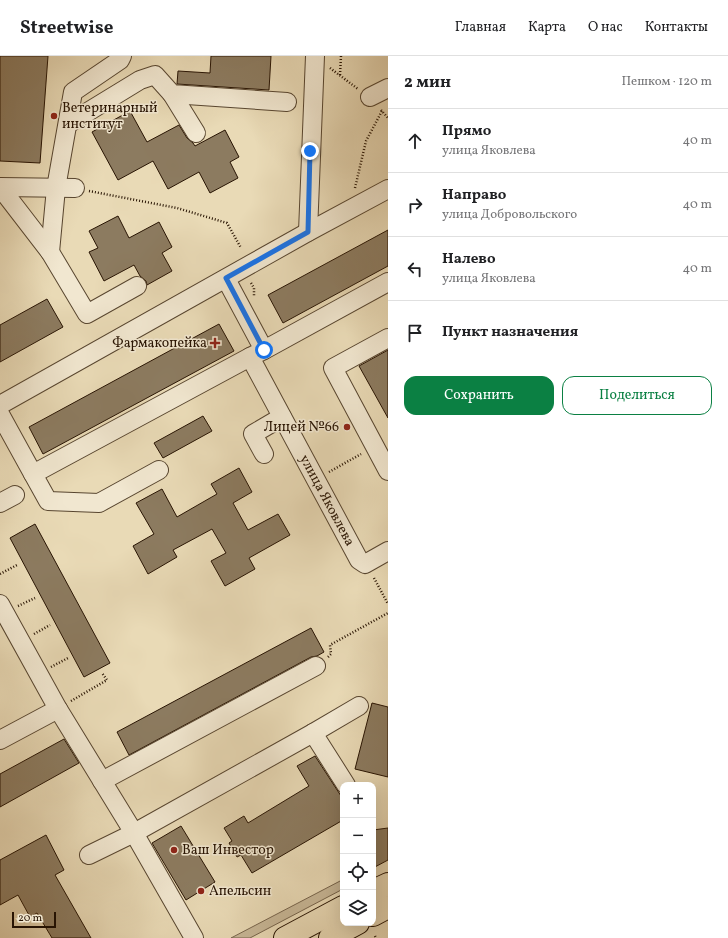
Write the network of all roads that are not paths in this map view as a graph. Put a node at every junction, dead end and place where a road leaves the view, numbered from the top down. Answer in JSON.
{"nodes":[{"id":1,"x":314,"y":57,"type":"edge"},
{"id":2,"x":121,"y":58,"type":"edge"},
{"id":3,"x":140,"y":80,"type":"junction"},
{"id":4,"x":388,"y":88,"type":"edge"},
{"id":5,"x":172,"y":94,"type":"junction"},
{"id":6,"x":288,"y":102,"type":"dead end"},
{"id":7,"x":376,"y":104,"type":"road end"},
{"id":8,"x":68,"y":124,"type":"junction"},
{"id":9,"x":196,"y":133,"type":"dead end"},
{"id":10,"x":0,"y":187,"type":"edge"},
{"id":11,"x":56,"y":188,"type":"junction"},
{"id":12,"x":75,"y":188,"type":"road end"},
{"id":13,"x":388,"y":189,"type":"edge"},
{"id":14,"x":308,"y":232,"type":"junction"},
{"id":15,"x":50,"y":252,"type":"junction"},
{"id":16,"x":226,"y":278,"type":"junction"},
{"id":17,"x":388,"y":282,"type":"edge"},
{"id":18,"x":137,"y":286,"type":"dead end"},
{"id":19,"x":388,"y":338,"type":"edge"},
{"id":20,"x":257,"y":353,"type":"junction"},
{"id":21,"x":0,"y":405,"type":"edge"},
{"id":22,"x":0,"y":414,"type":"edge"},
{"id":23,"x":282,"y":417,"type":"junction"},
{"id":24,"x":264,"y":454,"type":"dead end"},
{"id":25,"x":159,"y":470,"type":"dead end"},
{"id":26,"x":388,"y":471,"type":"edge"},
{"id":27,"x":33,"y":474,"type":"junction"},
{"id":28,"x":388,"y":551,"type":"edge"},
{"id":29,"x":0,"y":604,"type":"edge"},
{"id":30,"x":316,"y":666,"type":"road end"},
{"id":31,"x":359,"y":706,"type":"dead end"},
{"id":32,"x":58,"y":709,"type":"junction"},
{"id":33,"x":313,"y":733,"type":"junction"},
{"id":34,"x":0,"y":740,"type":"edge"},
{"id":35,"x":102,"y":781,"type":"junction"},
{"id":36,"x":344,"y":782,"type":"edge"},
{"id":37,"x":134,"y":834,"type":"junction"},
{"id":38,"x":88,"y":855,"type":"dead end"},
{"id":39,"x":388,"y":884,"type":"edge"},
{"id":40,"x":376,"y":890,"type":"edge"},
{"id":41,"x":388,"y":907,"type":"edge"},
{"id":42,"x":340,"y":909,"type":"edge"},
{"id":43,"x":376,"y":913,"type":"edge"},
{"id":44,"x":352,"y":926,"type":"edge"},
{"id":45,"x":194,"y":938,"type":"edge"},
{"id":46,"x":285,"y":938,"type":"edge"},
{"id":47,"x":330,"y":938,"type":"edge"}],
"edges":[{"from":1,"to":14,"type":"street"},
{"from":2,"to":3,"type":"street"},
{"from":2,"to":8,"type":"street"},
{"from":3,"to":5,"type":"street"},
{"from":3,"to":8,"type":"street"},
{"from":4,"to":7,"type":"street"},
{"from":5,"to":6,"type":"street"},
{"from":5,"to":9,"type":"street"},
{"from":8,"to":11,"type":"street"},
{"from":10,"to":11,"type":"street"},
{"from":10,"to":15,"type":"street"},
{"from":11,"to":12,"type":"street"},
{"from":11,"to":15,"type":"street"},
{"from":13,"to":14,"type":"street"},
{"from":14,"to":16,"type":"street"},
{"from":15,"to":18,"type":"street"},
{"from":16,"to":20,"type":"street","name":"улица Яковлева"},
{"from":16,"to":21,"type":"street"},
{"from":17,"to":20,"type":"street"},
{"from":19,"to":26,"type":"street"},
{"from":20,"to":23,"type":"street","name":"улица Яковлева"},
{"from":20,"to":27,"type":"street"},
{"from":22,"to":27,"type":"street"},
{"from":23,"to":24,"type":"street"},
{"from":23,"to":28,"type":"street","name":"улица Яковлева"},
{"from":25,"to":27,"type":"street"},
{"from":29,"to":32,"type":"street"},
{"from":30,"to":35,"type":"street"},
{"from":31,"to":33,"type":"street"},
{"from":32,"to":34,"type":"street"},
{"from":32,"to":35,"type":"street"},
{"from":33,"to":36,"type":"street"},
{"from":33,"to":37,"type":"street"},
{"from":35,"to":37,"type":"street"},
{"from":37,"to":38,"type":"street"},
{"from":37,"to":45,"type":"street"},
{"from":39,"to":40,"type":"main road"},
{"from":41,"to":43,"type":"main road"},
{"from":42,"to":46,"type":"main road"},
{"from":44,"to":47,"type":"main road"}]}
